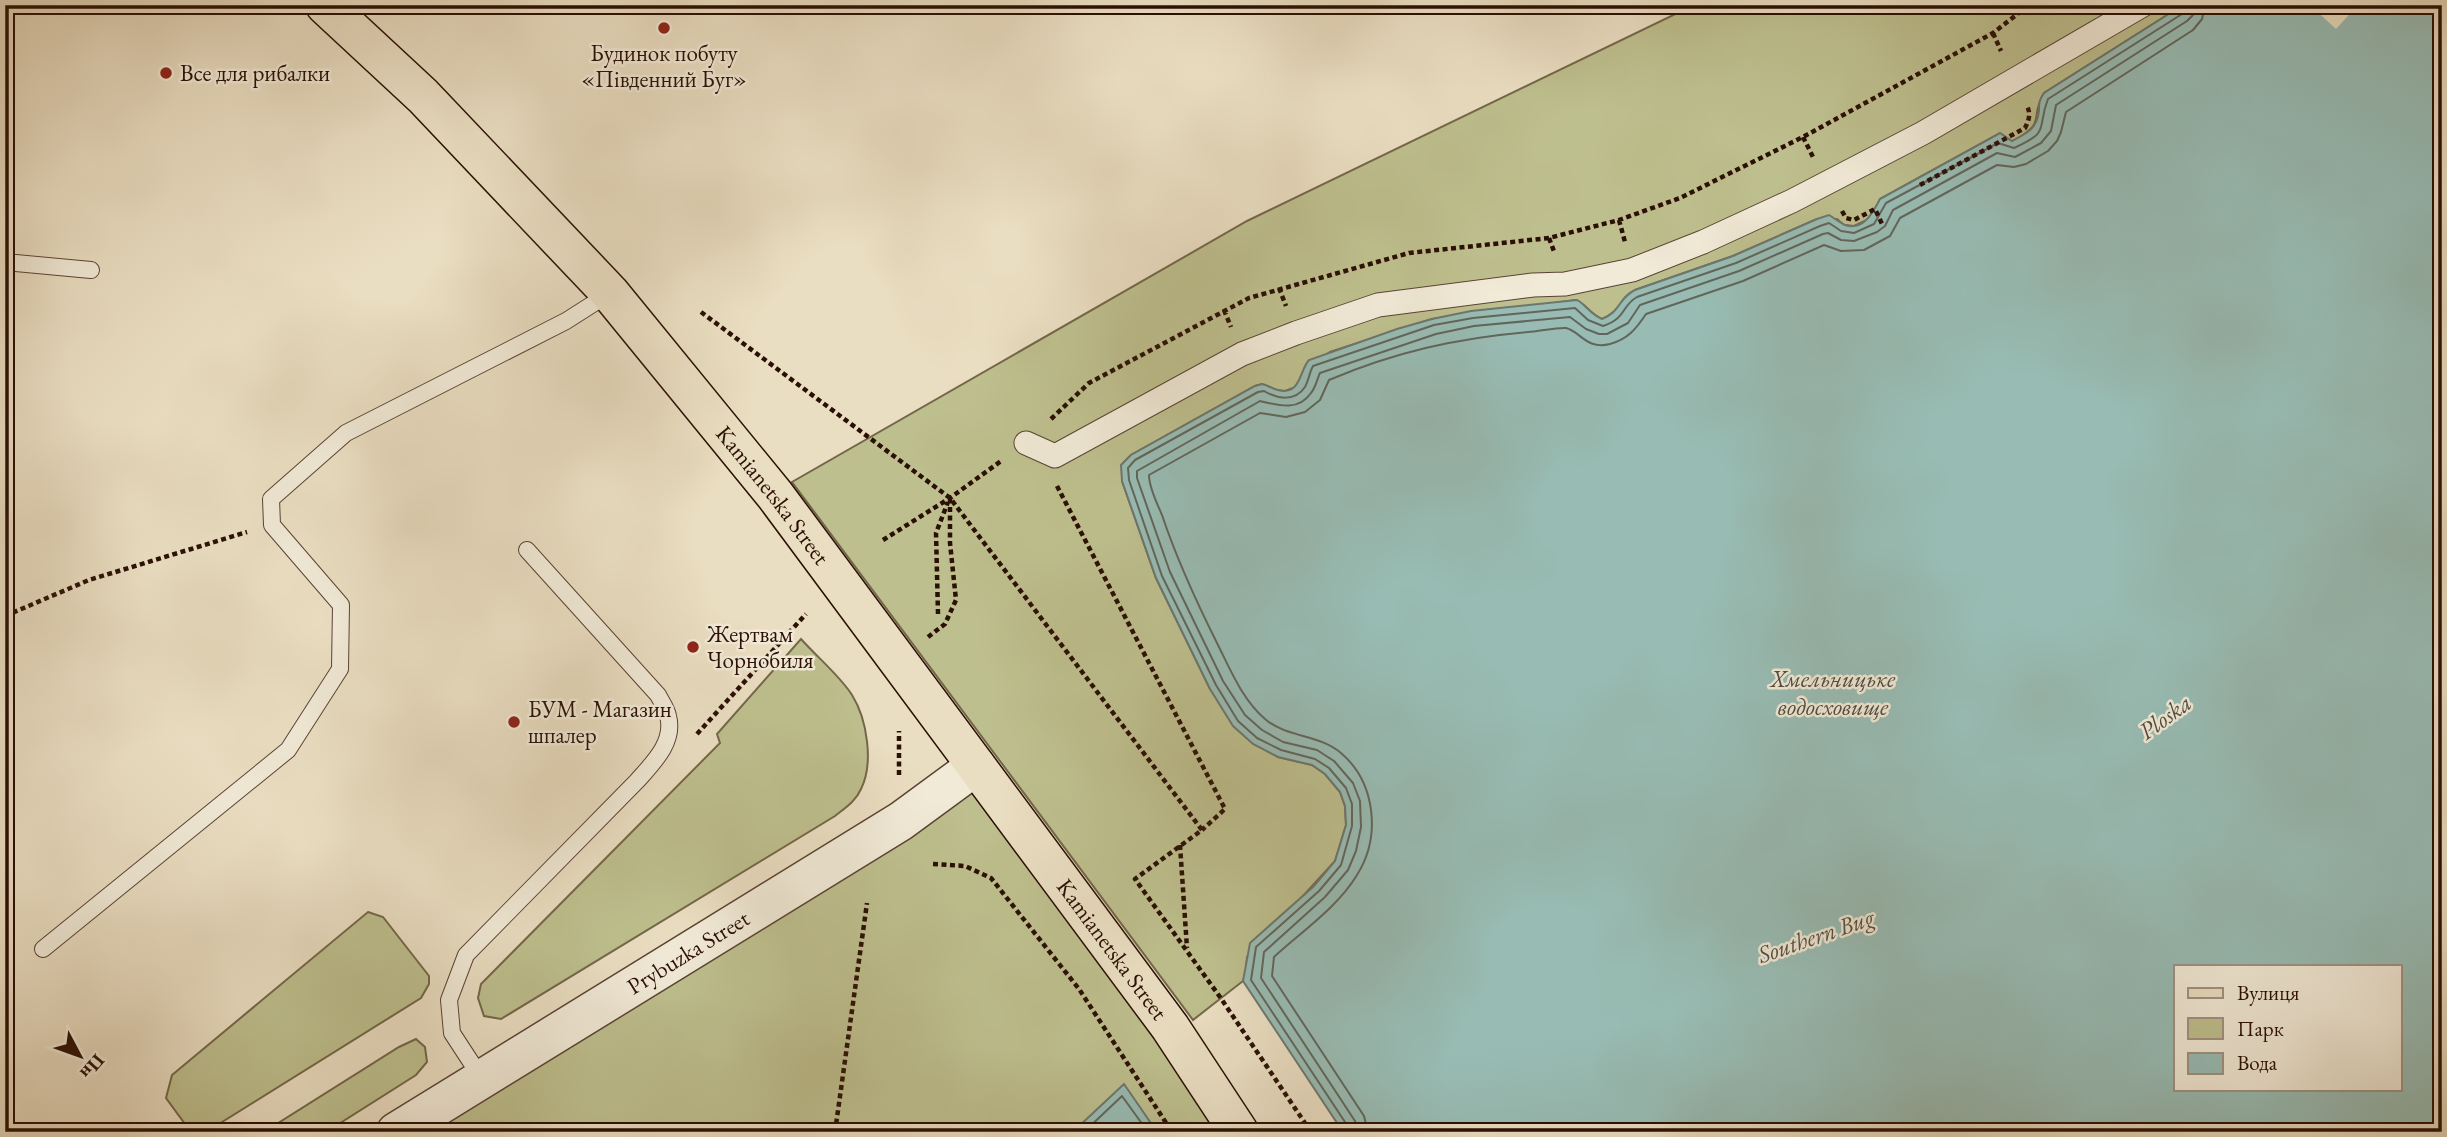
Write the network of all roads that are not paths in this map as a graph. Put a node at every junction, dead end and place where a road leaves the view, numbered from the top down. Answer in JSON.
{"nodes":[{"id":1,"x":325,"y":5,"type":"edge"},
{"id":2,"x":2143,"y":5,"type":"edge"},
{"id":3,"x":5,"y":262,"type":"edge"},
{"id":4,"x":91,"y":270,"type":"dead end"},
{"id":5,"x":610,"y":293,"type":"junction"},
{"id":6,"x":1027,"y":443,"type":"road end"},
{"id":7,"x":527,"y":550,"type":"dead end"},
{"id":8,"x":976,"y":766,"type":"junction"},
{"id":9,"x":43,"y":949,"type":"dead end"},
{"id":10,"x":482,"y":1079,"type":"junction"},
{"id":11,"x":396,"y":1132,"type":"edge"},
{"id":12,"x":1239,"y":1132,"type":"edge"}],
"edges":[{"from":1,"to":5,"type":"main road","name":"Kamianetska Street"},
{"from":2,"to":6,"type":"street"},
{"from":3,"to":4,"type":"lane"},
{"from":5,"to":8,"type":"main road","name":"Kamianetska Street"},
{"from":5,"to":9,"type":"lane"},
{"from":7,"to":10,"type":"lane"},
{"from":8,"to":10,"type":"street","name":"Prybuzka Street"},
{"from":8,"to":12,"type":"main road","name":"Kamianetska Street"},
{"from":10,"to":11,"type":"street","name":"Prybuzka Street"}]}
